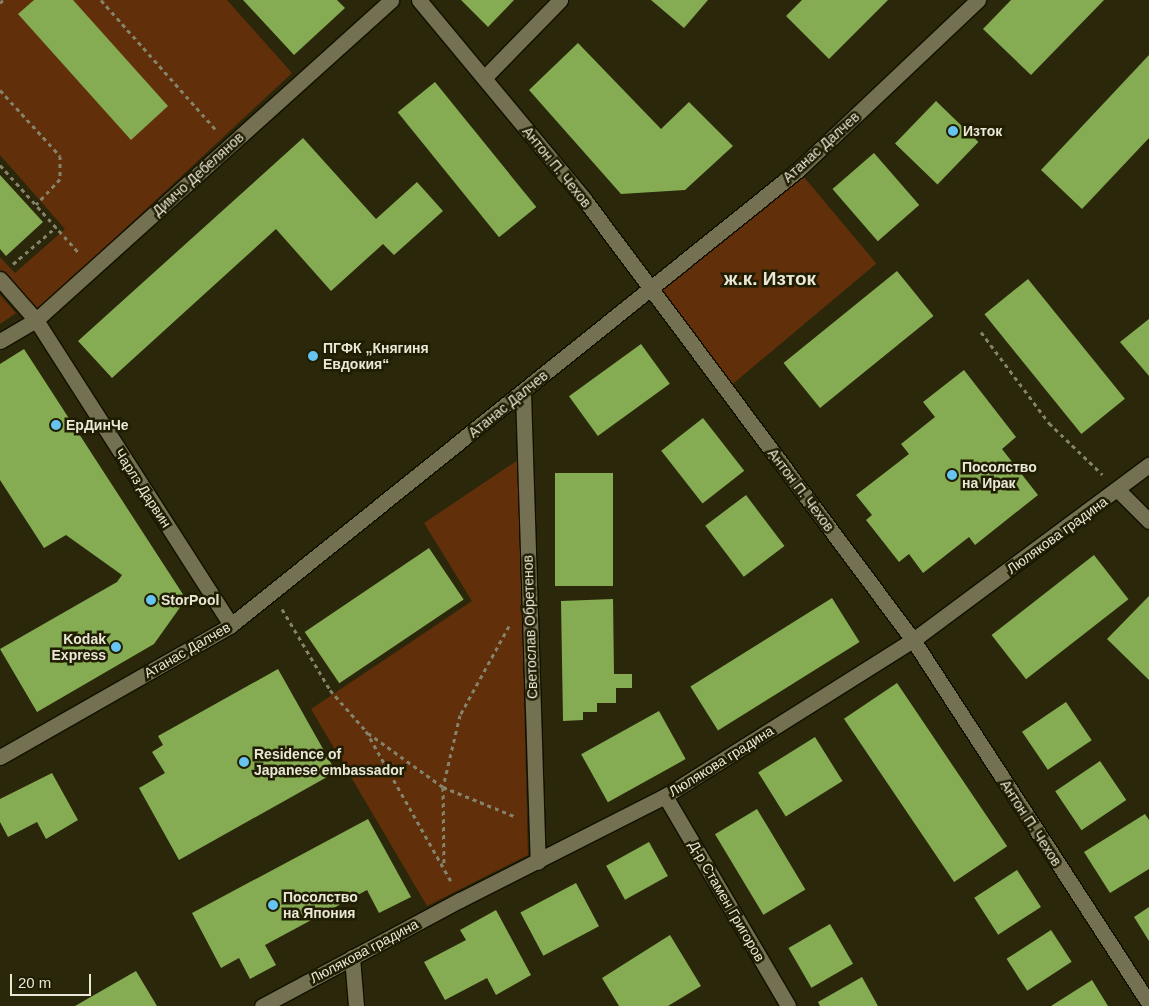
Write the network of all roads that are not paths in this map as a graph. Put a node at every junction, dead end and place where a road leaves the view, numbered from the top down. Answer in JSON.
{"nodes":[{"id":1,"x":391,"y":0,"type":"edge"},
{"id":2,"x":419,"y":0,"type":"edge"},
{"id":3,"x":560,"y":0,"type":"edge"},
{"id":4,"x":978,"y":0,"type":"edge"},
{"id":5,"x":484,"y":78,"type":"junction"},
{"id":6,"x":4,"y":275,"type":"edge"},
{"id":7,"x":651,"y":289,"type":"junction"},
{"id":8,"x":36,"y":320,"type":"junction"},
{"id":9,"x":0,"y":341,"type":"edge"},
{"id":10,"x":523,"y":392,"type":"junction"},
{"id":11,"x":1149,"y":465,"type":"edge"},
{"id":12,"x":1118,"y":490,"type":"junction"},
{"id":13,"x":1149,"y":520,"type":"edge"},
{"id":14,"x":231,"y":625,"type":"junction"},
{"id":15,"x":913,"y":640,"type":"junction"},
{"id":16,"x":0,"y":757,"type":"edge"},
{"id":17,"x":665,"y":796,"type":"junction"},
{"id":18,"x":538,"y":862,"type":"junction"},
{"id":19,"x":352,"y":957,"type":"junction"},
{"id":20,"x":1149,"y":1004,"type":"edge"},
{"id":21,"x":262,"y":1006,"type":"edge"},
{"id":22,"x":356,"y":1006,"type":"edge"},
{"id":23,"x":788,"y":1006,"type":"edge"}],
"edges":[{"from":1,"to":8,"type":"street","name":"Димчо Дебелянов"},
{"from":2,"to":5,"type":"street","name":"Антон П. Чехов"},
{"from":3,"to":5,"type":"street"},
{"from":4,"to":7,"type":"street","name":"Атанас Далчев"},
{"from":5,"to":7,"type":"street","name":"Антон П. Чехов"},
{"from":6,"to":8,"type":"street","name":"Чарлз Дарвин"},
{"from":7,"to":10,"type":"street","name":"Атанас Далчев"},
{"from":7,"to":15,"type":"street","name":"Антон П. Чехов"},
{"from":8,"to":9,"type":"street","name":"Димчо Дебелянов"},
{"from":8,"to":14,"type":"street","name":"Чарлз Дарвин"},
{"from":10,"to":14,"type":"street","name":"Атанас Далчев"},
{"from":10,"to":18,"type":"street","name":"Светослав Обретенов"},
{"from":11,"to":12,"type":"street","name":"Люлякова градина"},
{"from":12,"to":13,"type":"street"},
{"from":12,"to":15,"type":"street","name":"Люлякова градина"},
{"from":14,"to":16,"type":"street","name":"Атанас Далчев"},
{"from":15,"to":17,"type":"street","name":"Люлякова градина"},
{"from":15,"to":20,"type":"street","name":"Антон П. Чехов"},
{"from":17,"to":18,"type":"street","name":"Люлякова градина"},
{"from":17,"to":23,"type":"street","name":"Д-р Стамен Григоров"},
{"from":18,"to":19,"type":"street","name":"Люлякова градина"},
{"from":19,"to":21,"type":"street","name":"Люлякова градина"},
{"from":19,"to":22,"type":"street"}]}
